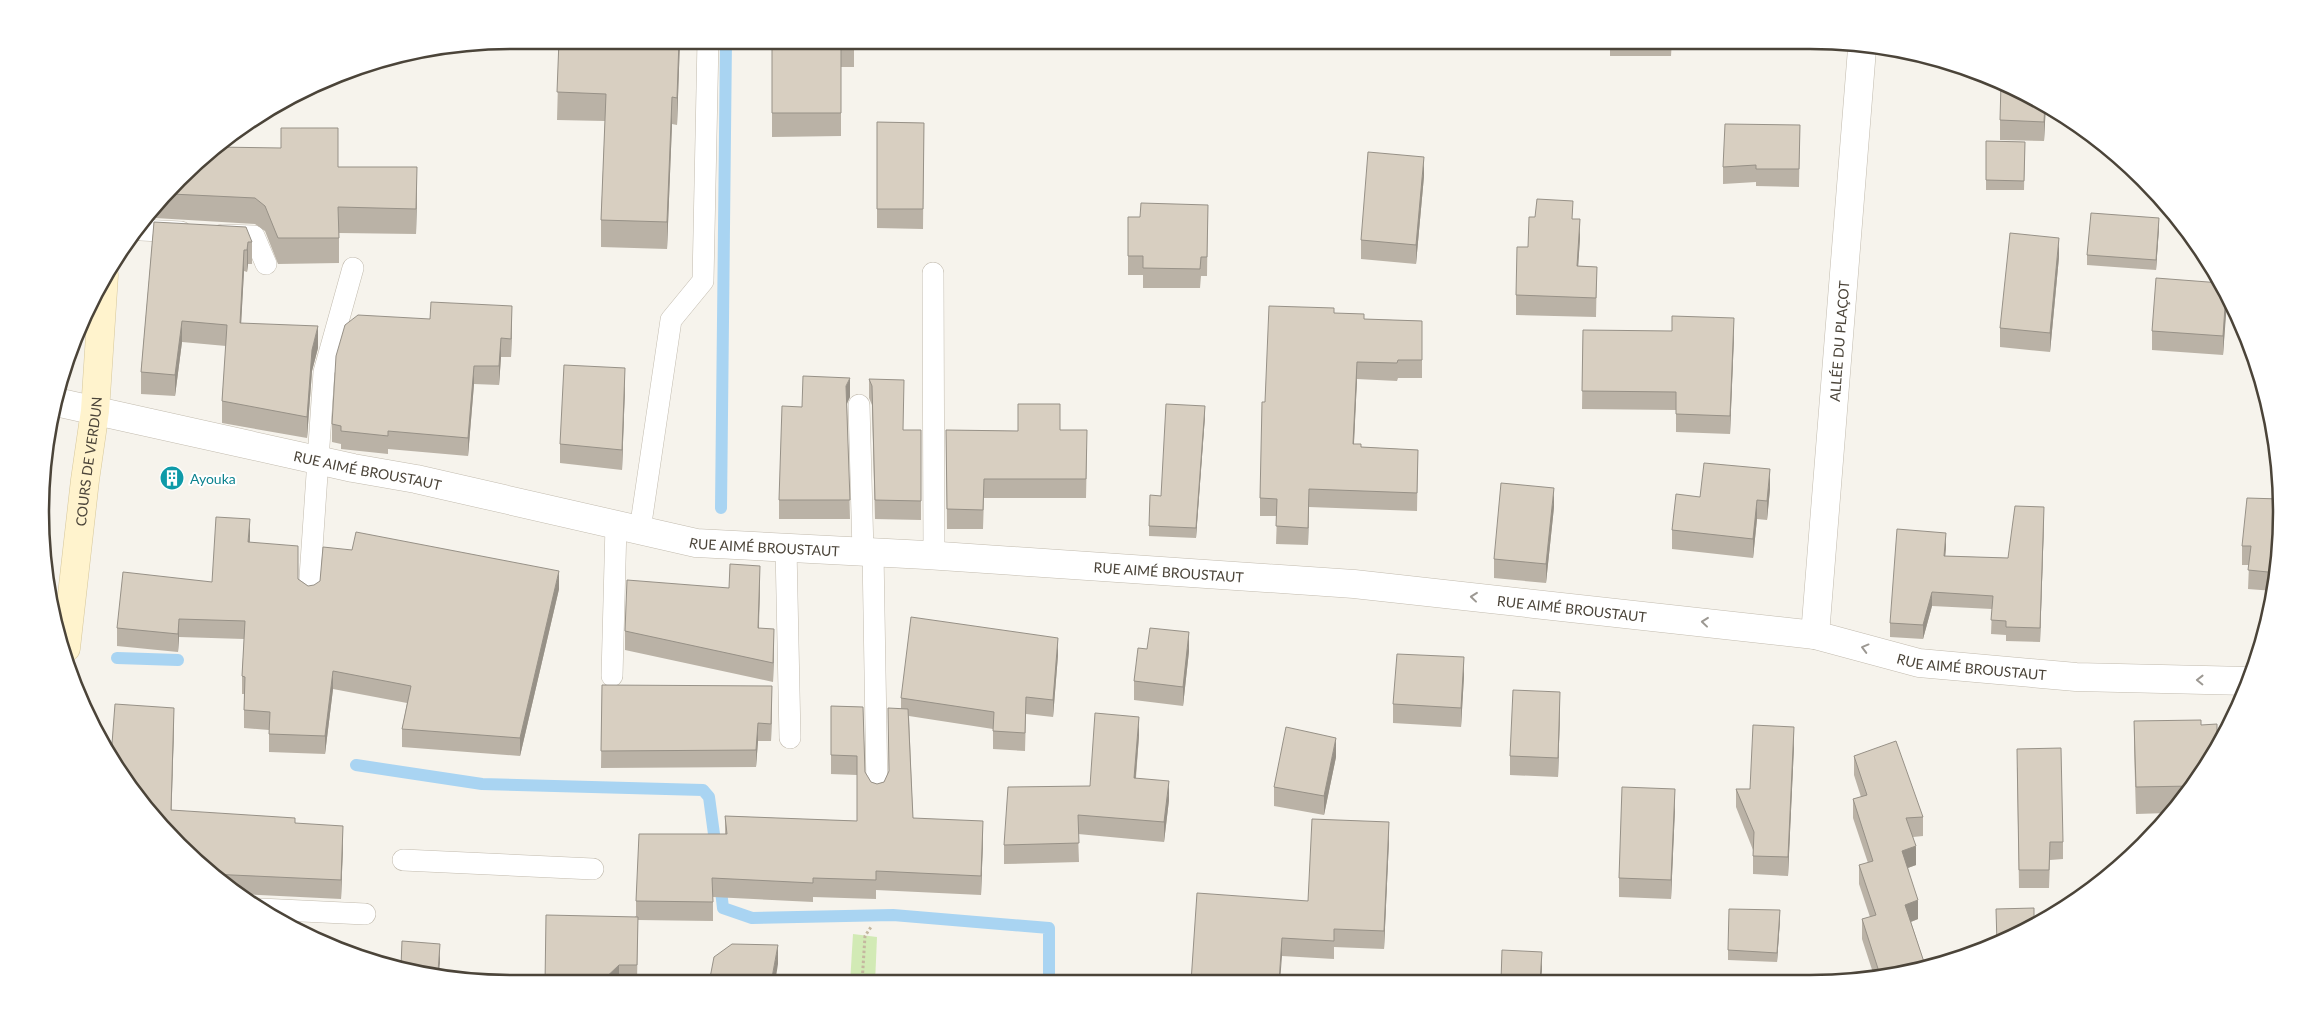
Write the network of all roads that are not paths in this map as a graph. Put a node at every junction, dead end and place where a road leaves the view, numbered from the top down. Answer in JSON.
{"nodes":[{"id":1,"x":708,"y":49,"type":"edge"},
{"id":2,"x":1862,"y":52,"type":"edge"},
{"id":3,"x":144,"y":230,"type":"edge"},
{"id":4,"x":266,"y":264,"type":"dead end"},
{"id":5,"x":353,"y":268,"type":"dead end"},
{"id":6,"x":933,"y":274,"type":"dead end"},
{"id":7,"x":103,"y":296,"type":"edge"},
{"id":8,"x":62,"y":403,"type":"edge"},
{"id":9,"x":859,"y":405,"type":"dead end"},
{"id":10,"x":95,"y":411,"type":"junction"},
{"id":11,"x":318,"y":460,"type":"junction"},
{"id":12,"x":628,"y":528,"type":"junction"},
{"id":13,"x":786,"y":548,"type":"junction"},
{"id":14,"x":868,"y":552,"type":"junction"},
{"id":15,"x":934,"y":556,"type":"junction"},
{"id":16,"x":309,"y":592,"type":"edge"},
{"id":17,"x":1815,"y":634,"type":"junction"},
{"id":18,"x":67,"y":639,"type":"edge"},
{"id":19,"x":612,"y":676,"type":"dead end"},
{"id":20,"x":2241,"y":681,"type":"edge"},
{"id":21,"x":790,"y":738,"type":"dead end"},
{"id":22,"x":877,"y":790,"type":"edge"},
{"id":23,"x":403,"y":860,"type":"dead end"},
{"id":24,"x":593,"y":869,"type":"dead end"},
{"id":25,"x":275,"y":910,"type":"edge"},
{"id":26,"x":365,"y":914,"type":"dead end"}],
"edges":[{"from":1,"to":12,"type":"lane"},
{"from":2,"to":17,"type":"street","name":"ALLÉE DU PLAÇOT"},
{"from":3,"to":4,"type":"lane"},
{"from":5,"to":11,"type":"lane"},
{"from":6,"to":15,"type":"lane"},
{"from":7,"to":10,"type":"main road","name":"COURS DE VERDUN"},
{"from":8,"to":10,"type":"street","name":"RUE AIMÉ BROUSTAUT"},
{"from":9,"to":14,"type":"lane"},
{"from":10,"to":11,"type":"street","name":"RUE AIMÉ BROUSTAUT"},
{"from":10,"to":18,"type":"main road","name":"COURS DE VERDUN"},
{"from":11,"to":12,"type":"street","name":"RUE AIMÉ BROUSTAUT"},
{"from":11,"to":16,"type":"lane"},
{"from":12,"to":13,"type":"street","name":"RUE AIMÉ BROUSTAUT"},
{"from":12,"to":19,"type":"lane"},
{"from":13,"to":14,"type":"street","name":"RUE AIMÉ BROUSTAUT"},
{"from":13,"to":21,"type":"lane"},
{"from":14,"to":15,"type":"street","name":"RUE AIMÉ BROUSTAUT"},
{"from":14,"to":22,"type":"lane"},
{"from":17,"to":15,"type":"street","name":"RUE AIMÉ BROUSTAUT","one_way":true},
{"from":20,"to":17,"type":"street","name":"RUE AIMÉ BROUSTAUT","one_way":true},
{"from":23,"to":24,"type":"lane"},
{"from":25,"to":26,"type":"lane"}]}
